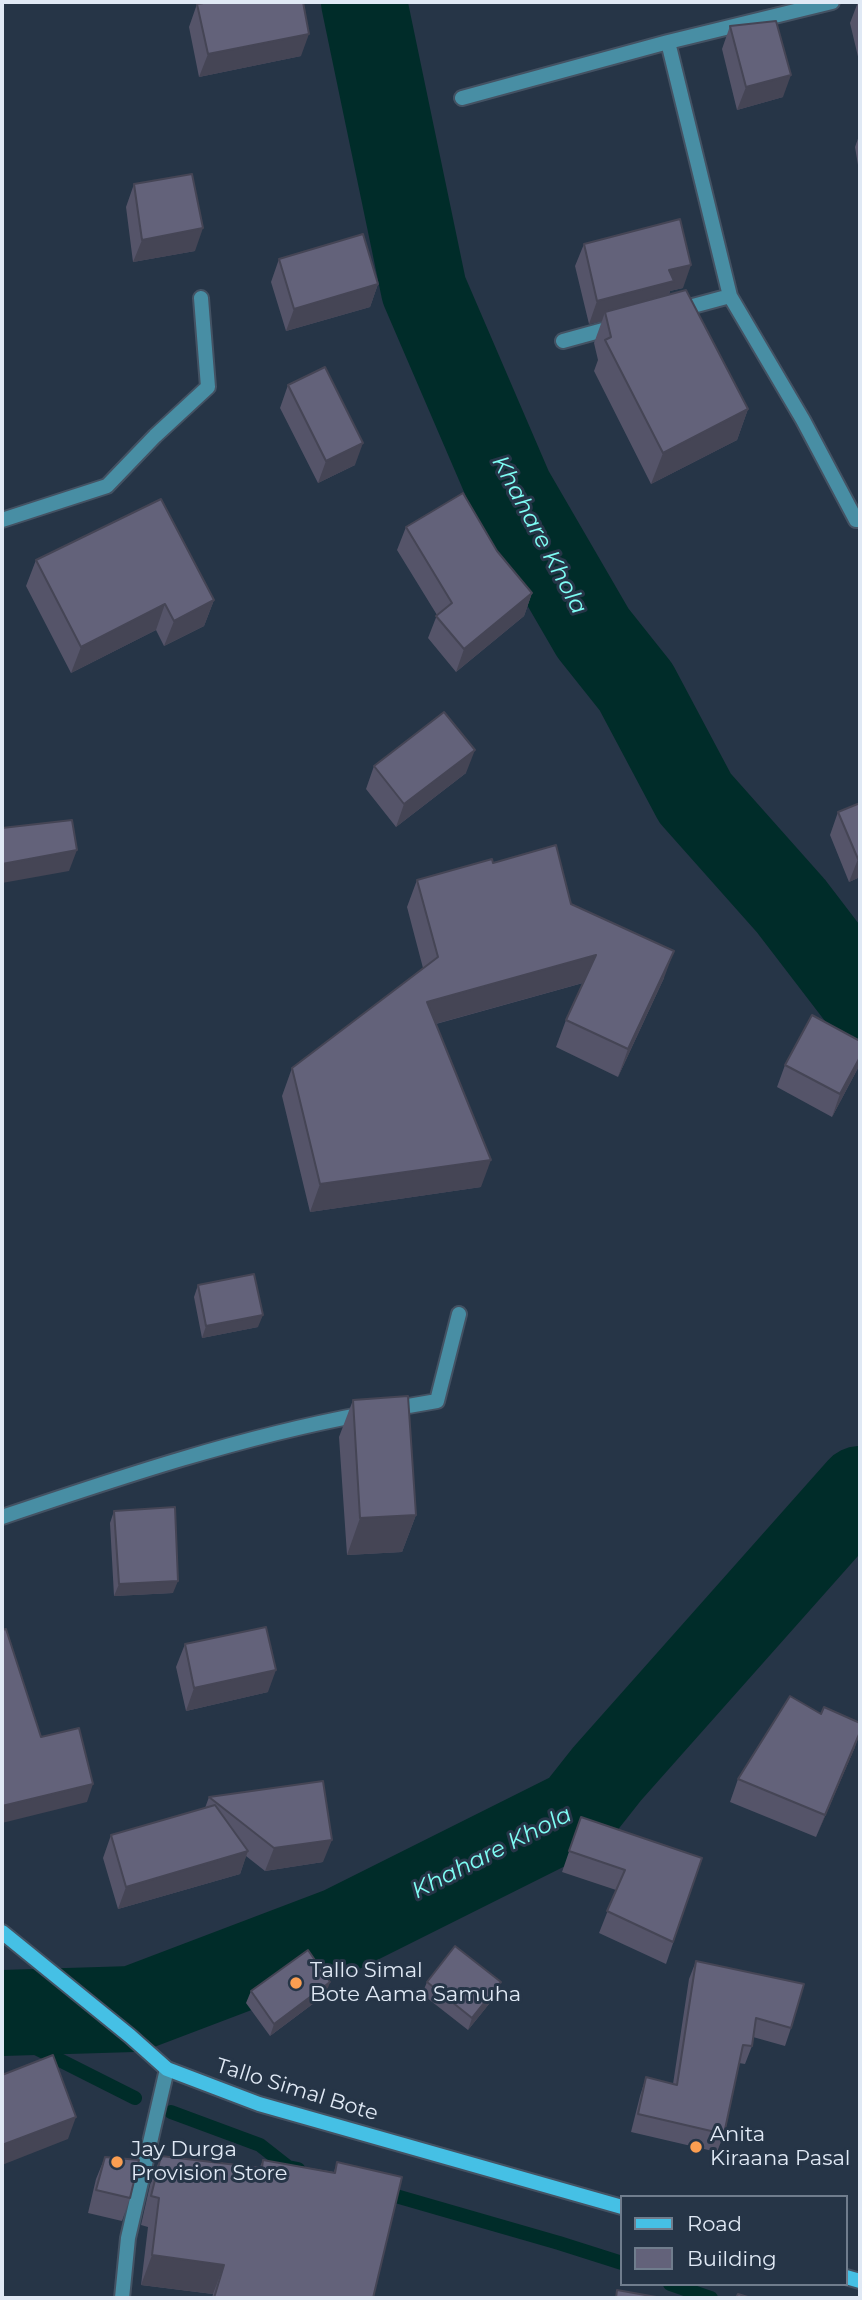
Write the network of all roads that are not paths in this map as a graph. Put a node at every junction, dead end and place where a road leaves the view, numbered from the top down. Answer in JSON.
{"nodes":[{"id":1,"x":832,"y":2,"type":"edge"},
{"id":2,"x":668,"y":42,"type":"junction"},
{"id":3,"x":462,"y":97,"type":"dead end"},
{"id":4,"x":730,"y":296,"type":"junction"},
{"id":5,"x":201,"y":298,"type":"dead end"},
{"id":6,"x":666,"y":313,"type":"edge"},
{"id":7,"x":627,"y":323,"type":"edge"},
{"id":8,"x":563,"y":341,"type":"dead end"},
{"id":9,"x":2,"y":520,"type":"edge"},
{"id":10,"x":860,"y":520,"type":"edge"},
{"id":11,"x":459,"y":1314,"type":"dead end"},
{"id":12,"x":2,"y":1517,"type":"edge"},
{"id":13,"x":2,"y":1932,"type":"edge"},
{"id":14,"x":167,"y":2069,"type":"junction"},
{"id":15,"x":620,"y":2206,"type":"edge"},
{"id":16,"x":122,"y":2298,"type":"edge"}],
"edges":[{"from":1,"to":2,"type":"street"},
{"from":2,"to":3,"type":"street"},
{"from":2,"to":4,"type":"street"},
{"from":4,"to":6,"type":"street"},
{"from":4,"to":10,"type":"street"},
{"from":5,"to":9,"type":"street"},
{"from":7,"to":8,"type":"street"},
{"from":11,"to":12,"type":"street"},
{"from":13,"to":14,"type":"main road","name":"Tallo Simal Bote"},
{"from":14,"to":15,"type":"main road","name":"Tallo Simal Bote"},
{"from":14,"to":16,"type":"street"}]}
